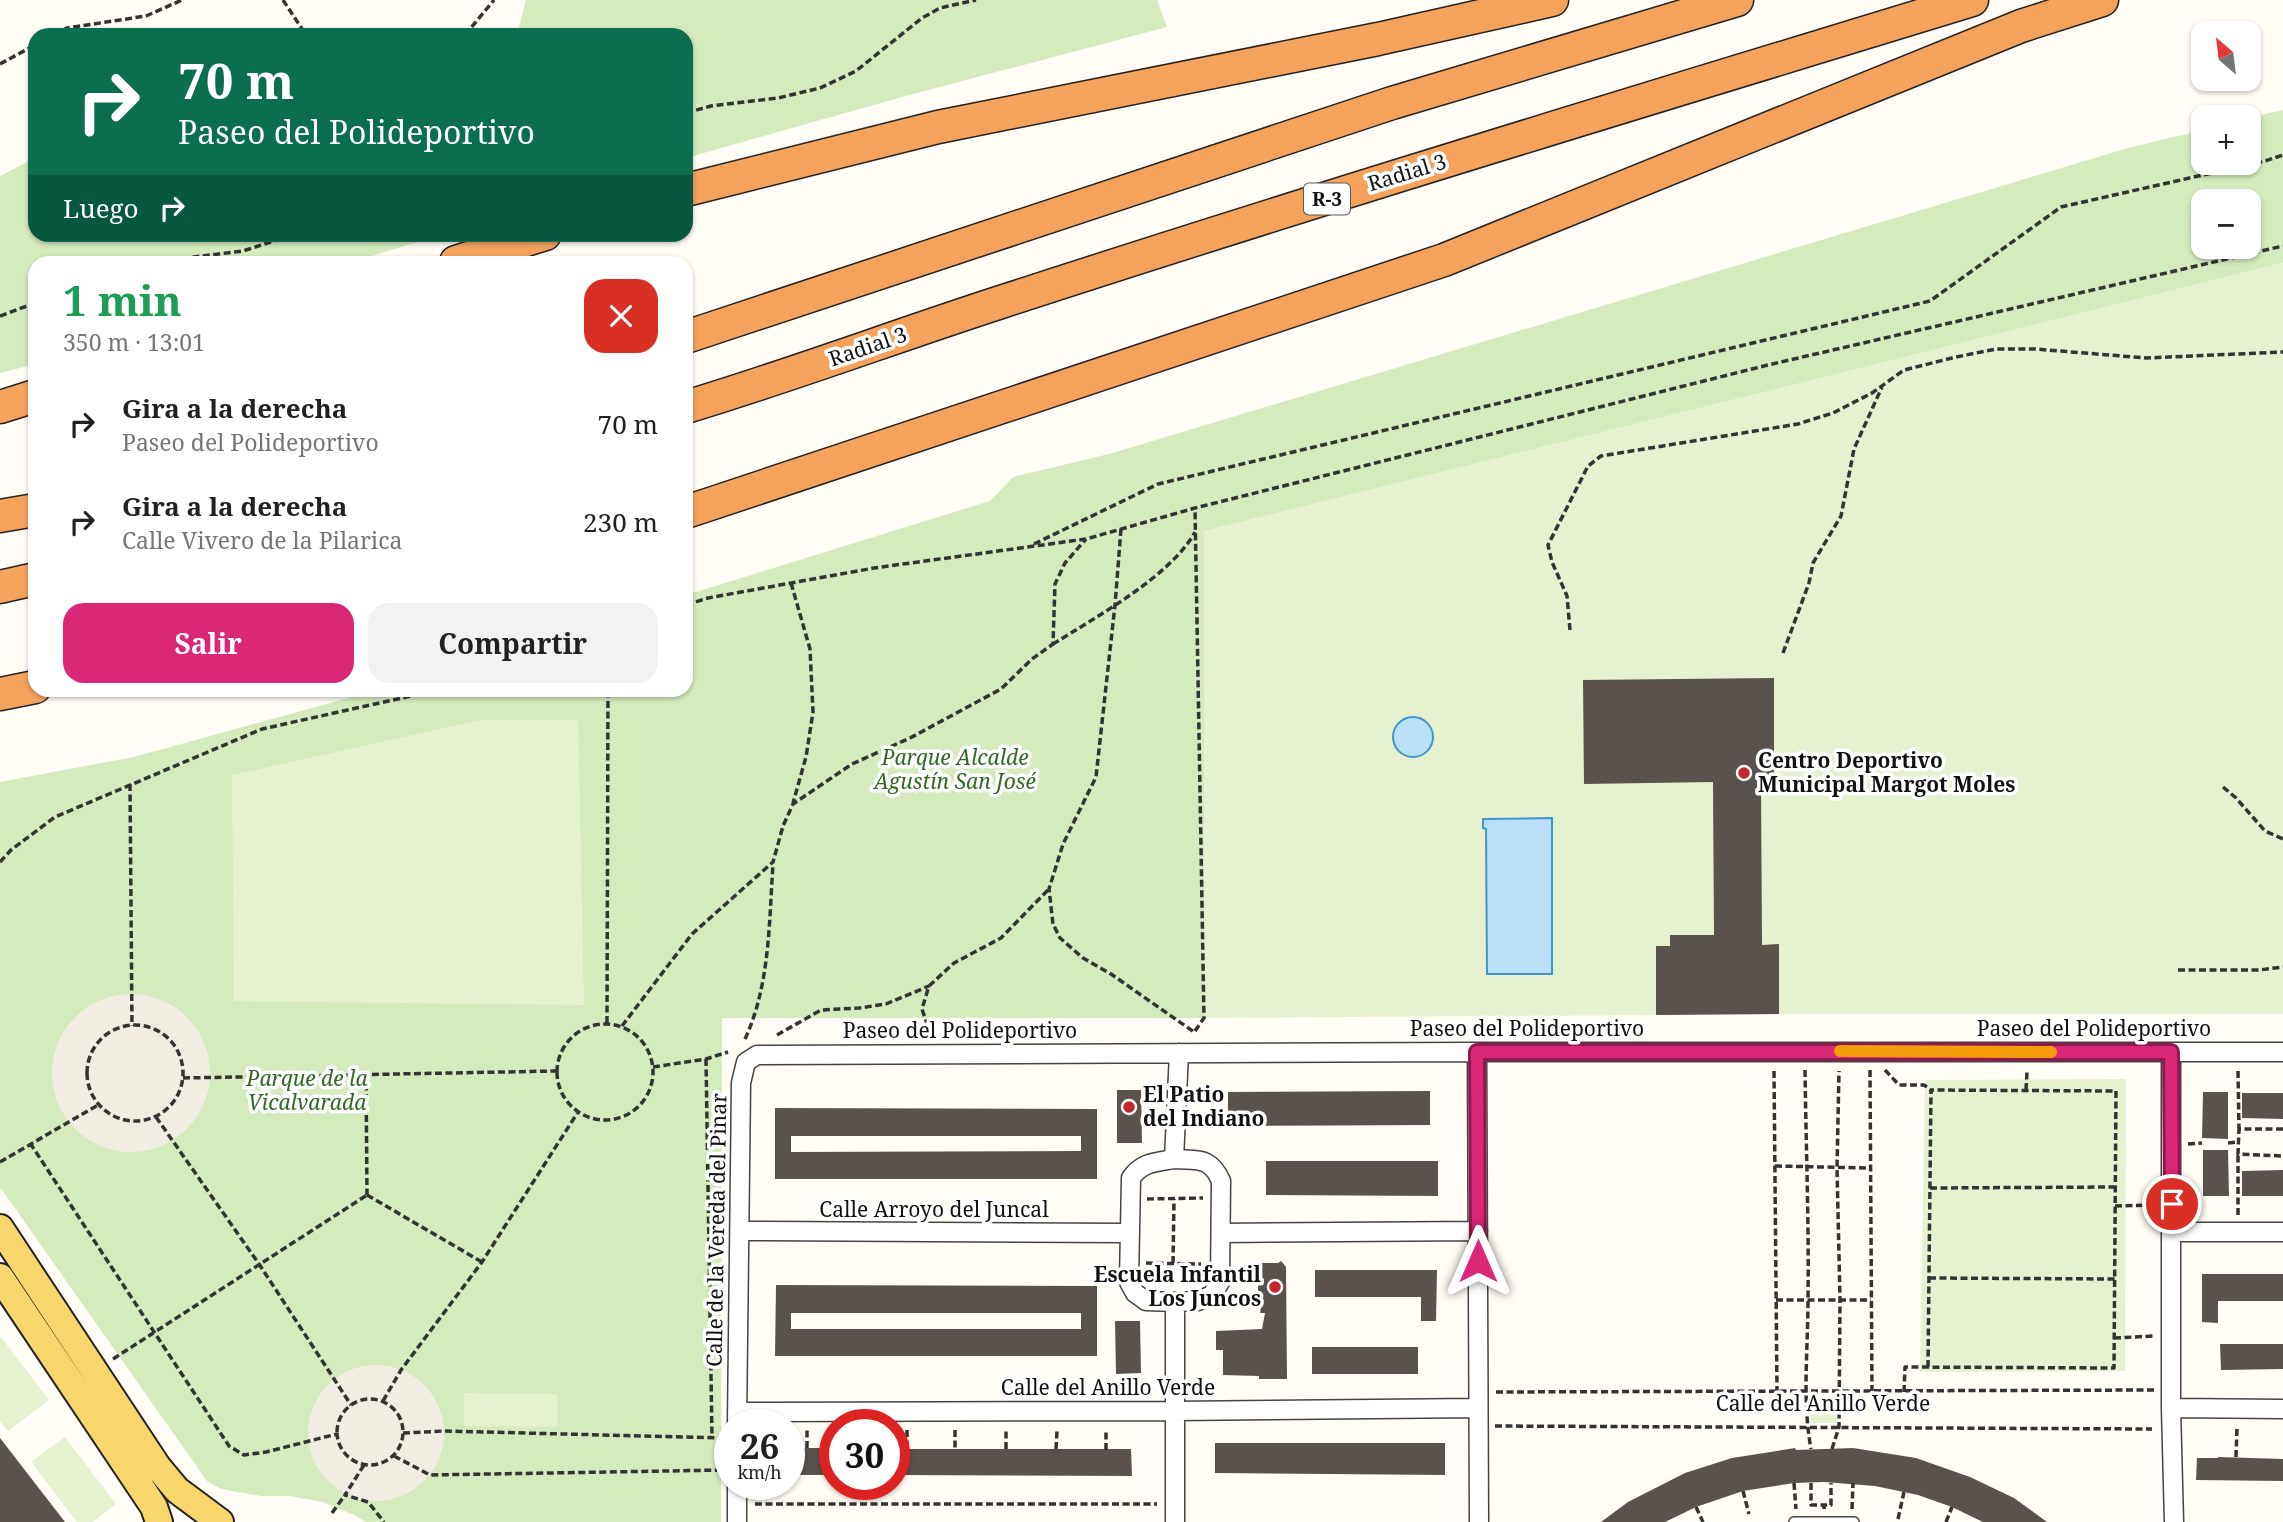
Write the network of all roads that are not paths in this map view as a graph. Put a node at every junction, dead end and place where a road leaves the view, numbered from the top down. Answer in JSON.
{"nodes":[{"id":1,"x":1552,"y":0,"type":"edge"},
{"id":2,"x":1737,"y":0,"type":"edge"},
{"id":3,"x":1972,"y":0,"type":"edge"},
{"id":4,"x":2102,"y":0,"type":"edge"},
{"id":5,"x":693,"y":188,"type":"edge"},
{"id":6,"x":520,"y":242,"type":"edge"},
{"id":7,"x":475,"y":256,"type":"edge"},
{"id":8,"x":693,"y":335,"type":"edge"},
{"id":9,"x":28,"y":398,"type":"edge"},
{"id":10,"x":693,"y":405,"type":"edge"},
{"id":11,"x":0,"y":407,"type":"edge"},
{"id":12,"x":693,"y":510,"type":"edge"},
{"id":13,"x":28,"y":511,"type":"edge"},
{"id":14,"x":0,"y":516,"type":"edge"},
{"id":15,"x":28,"y":581,"type":"edge"},
{"id":16,"x":0,"y":587,"type":"edge"},
{"id":17,"x":28,"y":688,"type":"edge"},
{"id":18,"x":0,"y":694,"type":"edge"},
{"id":19,"x":771,"y":1047,"type":"joint"},
{"id":20,"x":1477,"y":1052,"type":"junction"},
{"id":21,"x":2171,"y":1052,"type":"junction"},
{"id":22,"x":2283,"y":1052,"type":"edge"},
{"id":23,"x":1179,"y":1053,"type":"junction"},
{"id":24,"x":1174,"y":1159,"type":"junction"},
{"id":25,"x":0,"y":1228,"type":"edge"},
{"id":26,"x":740,"y":1231,"type":"junction"},
{"id":27,"x":1478,"y":1231,"type":"junction"},
{"id":28,"x":2172,"y":1232,"type":"junction"},
{"id":29,"x":2283,"y":1232,"type":"edge"},
{"id":30,"x":1128,"y":1233,"type":"junction"},
{"id":31,"x":1221,"y":1233,"type":"junction"},
{"id":32,"x":0,"y":1277,"type":"edge"},
{"id":33,"x":1175,"y":1302,"type":"junction"},
{"id":34,"x":1478,"y":1408,"type":"junction"},
{"id":35,"x":2171,"y":1408,"type":"junction"},
{"id":36,"x":734,"y":1409,"type":"edge"},
{"id":37,"x":2283,"y":1409,"type":"edge"},
{"id":38,"x":1175,"y":1412,"type":"junction"},
{"id":39,"x":805,"y":1423,"type":"edge"},
{"id":40,"x":735,"y":1500,"type":"edge"},
{"id":41,"x":1824,"y":1521,"type":"edge"},
{"id":42,"x":159,"y":1522,"type":"edge"},
{"id":43,"x":220,"y":1522,"type":"edge"},
{"id":44,"x":737,"y":1522,"type":"edge"},
{"id":45,"x":1175,"y":1522,"type":"edge"},
{"id":46,"x":1479,"y":1522,"type":"edge"},
{"id":47,"x":1794,"y":1522,"type":"edge"},
{"id":48,"x":1854,"y":1522,"type":"edge"},
{"id":49,"x":2174,"y":1522,"type":"edge"}],
"edges":[{"from":1,"to":5,"type":"highway"},
{"from":2,"to":8,"type":"highway"},
{"from":3,"to":10,"type":"highway","name":"Radial 3","number":"R-3"},
{"from":4,"to":12,"type":"highway"},
{"from":6,"to":7,"type":"highway"},
{"from":9,"to":11,"type":"highway"},
{"from":13,"to":14,"type":"highway"},
{"from":15,"to":16,"type":"highway"},
{"from":17,"to":18,"type":"highway"},
{"from":19,"to":23,"type":"street","name":"Paseo del Polideportivo"},
{"from":19,"to":26,"type":"street","name":"Calle de la Vereda del Pinar"},
{"from":20,"to":21,"type":"street","name":"Paseo del Polideportivo"},
{"from":20,"to":23,"type":"street","name":"Paseo del Polideportivo"},
{"from":20,"to":27,"type":"street"},
{"from":21,"to":22,"type":"street","name":"Paseo del Polideportivo"},
{"from":21,"to":28,"type":"street"},
{"from":23,"to":24,"type":"street"},
{"from":24,"to":30,"type":"street"},
{"from":24,"to":31,"type":"street"},
{"from":25,"to":43,"type":"main road"},
{"from":26,"to":30,"type":"street","name":"Calle Arroyo del Juncal"},
{"from":26,"to":36,"type":"street","name":"Calle de la Vereda del Pinar"},
{"from":27,"to":31,"type":"street"},
{"from":27,"to":34,"type":"street"},
{"from":28,"to":29,"type":"street"},
{"from":28,"to":35,"type":"street"},
{"from":30,"to":33,"type":"street"},
{"from":31,"to":33,"type":"street"},
{"from":32,"to":42,"type":"main road"},
{"from":33,"to":38,"type":"street"},
{"from":34,"to":38,"type":"street","name":"Calle del Anillo Verde"},
{"from":34,"to":46,"type":"street"},
{"from":35,"to":37,"type":"street"},
{"from":35,"to":49,"type":"street"},
{"from":38,"to":39,"type":"street","name":"Calle del Anillo Verde"},
{"from":38,"to":45,"type":"street"},
{"from":40,"to":44,"type":"street"},
{"from":41,"to":47,"type":"lane"},
{"from":41,"to":48,"type":"lane"}]}
